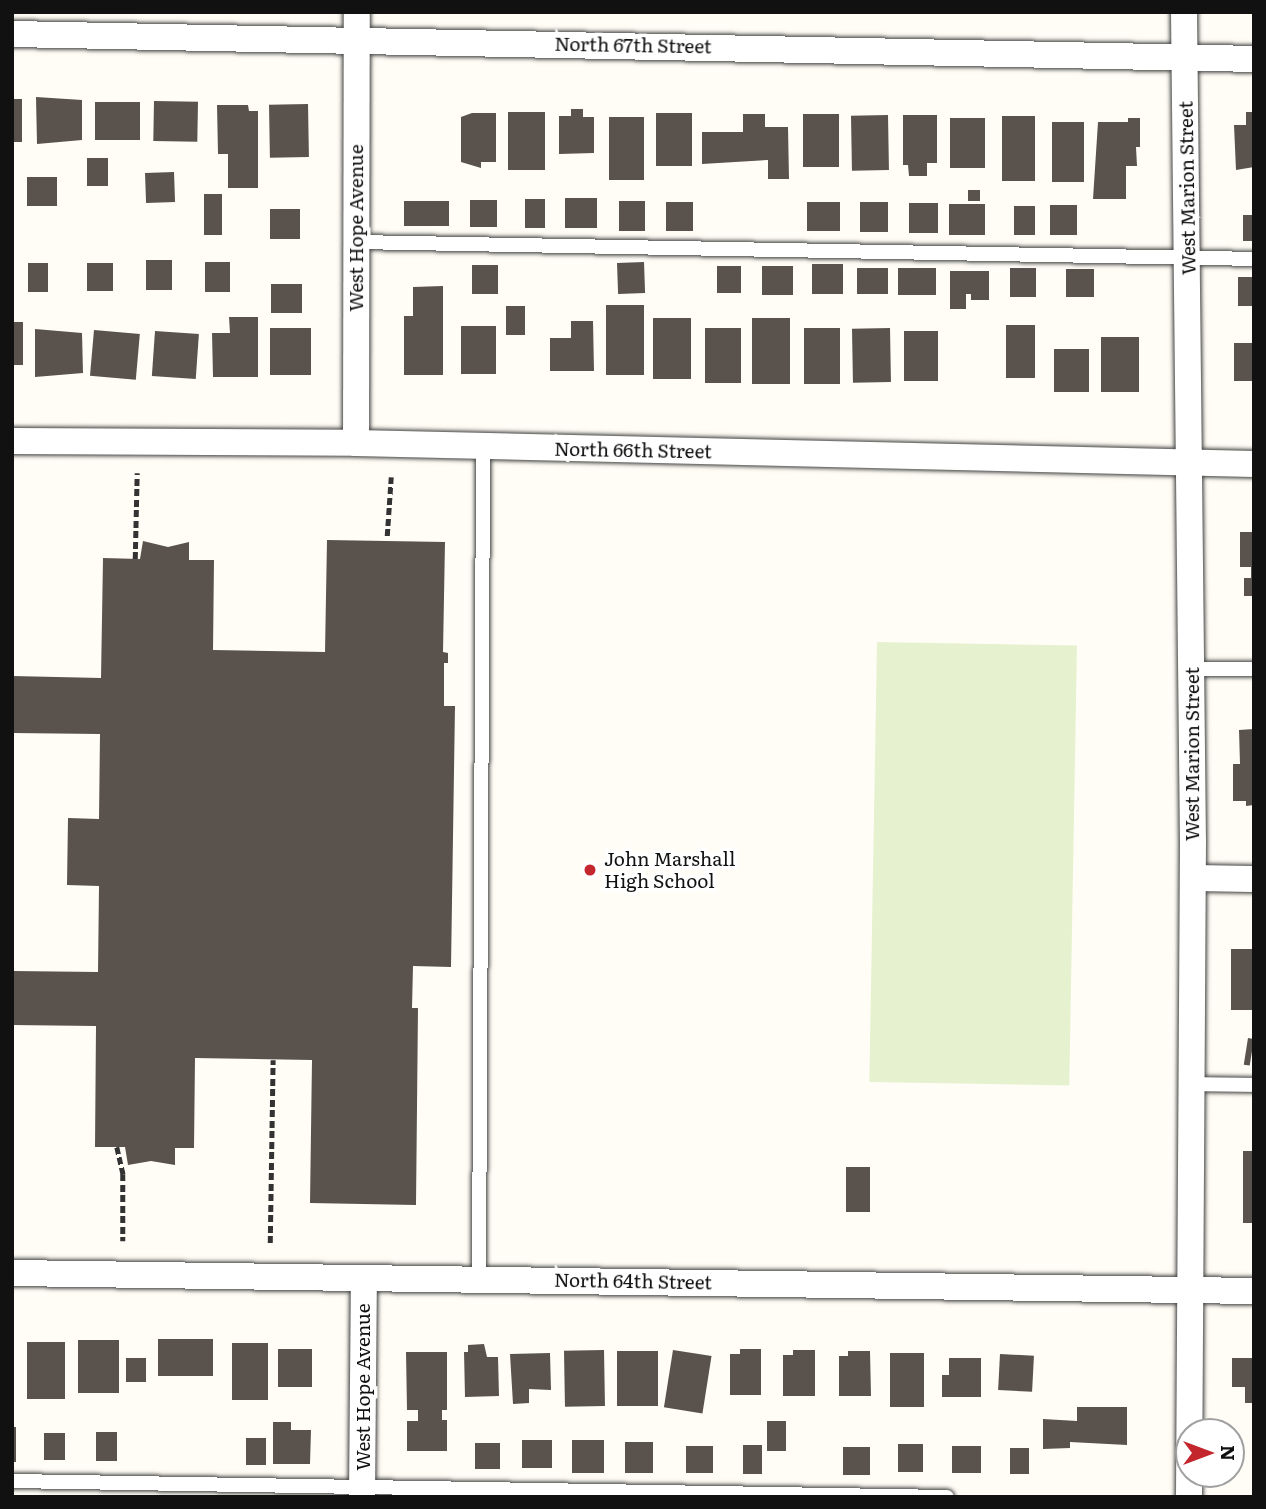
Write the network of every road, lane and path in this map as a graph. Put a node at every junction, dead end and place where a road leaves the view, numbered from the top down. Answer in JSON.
{"nodes":[{"id":1,"x":1184,"y":12,"type":"edge"},
{"id":2,"x":357,"y":25,"type":"edge"},
{"id":3,"x":12,"y":34,"type":"edge"},
{"id":4,"x":1185,"y":58,"type":"junction"},
{"id":5,"x":1254,"y":60,"type":"edge"},
{"id":6,"x":356,"y":242,"type":"junction"},
{"id":7,"x":1188,"y":258,"type":"junction"},
{"id":8,"x":1254,"y":259,"type":"edge"},
{"id":9,"x":12,"y":441,"type":"edge"},
{"id":10,"x":356,"y":443,"type":"junction"},
{"id":11,"x":483,"y":446,"type":"junction"},
{"id":12,"x":1189,"y":463,"type":"junction"},
{"id":13,"x":1254,"y":464,"type":"edge"},
{"id":14,"x":137,"y":473,"type":"dead end"},
{"id":15,"x":391,"y":477,"type":"dead end"},
{"id":16,"x":387,"y":536,"type":"dead end"},
{"id":17,"x":135,"y":559,"type":"dead end"},
{"id":18,"x":1191,"y":668,"type":"junction"},
{"id":19,"x":1254,"y":669,"type":"edge"},
{"id":20,"x":1193,"y":878,"type":"junction"},
{"id":21,"x":1254,"y":879,"type":"edge"},
{"id":22,"x":273,"y":1060,"type":"dead end"},
{"id":23,"x":1190,"y":1084,"type":"junction"},
{"id":24,"x":1254,"y":1084,"type":"edge"},
{"id":25,"x":117,"y":1147,"type":"dead end"},
{"id":26,"x":123,"y":1241,"type":"dead end"},
{"id":27,"x":270,"y":1243,"type":"dead end"},
{"id":28,"x":12,"y":1273,"type":"edge"},
{"id":29,"x":364,"y":1278,"type":"junction"},
{"id":30,"x":479,"y":1279,"type":"junction"},
{"id":31,"x":1188,"y":1290,"type":"junction"},
{"id":32,"x":1254,"y":1291,"type":"edge"},
{"id":33,"x":12,"y":1481,"type":"edge"},
{"id":34,"x":362,"y":1491,"type":"edge"},
{"id":35,"x":947,"y":1497,"type":"edge"},
{"id":36,"x":1189,"y":1497,"type":"edge"}],
"edges":[{"from":1,"to":4,"type":"street","name":"West Marion Street"},
{"from":2,"to":3,"type":"street","name":"North 67th Street"},
{"from":2,"to":4,"type":"street","name":"North 67th Street"},
{"from":2,"to":6,"type":"street","name":"West Hope Avenue"},
{"from":4,"to":5,"type":"street","name":"North 67th Street"},
{"from":4,"to":7,"type":"street","name":"West Marion Street"},
{"from":6,"to":7,"type":"lane"},
{"from":6,"to":10,"type":"street","name":"West Hope Avenue"},
{"from":7,"to":8,"type":"lane"},
{"from":7,"to":12,"type":"street","name":"West Marion Street"},
{"from":9,"to":10,"type":"street","name":"North 66th Street"},
{"from":10,"to":11,"type":"street","name":"North 66th Street"},
{"from":11,"to":12,"type":"street","name":"North 66th Street"},
{"from":11,"to":30,"type":"lane"},
{"from":12,"to":13,"type":"street","name":"North 66th Street"},
{"from":12,"to":18,"type":"street","name":"West Marion Street"},
{"from":14,"to":17,"type":"path"},
{"from":15,"to":16,"type":"path"},
{"from":18,"to":19,"type":"lane"},
{"from":18,"to":20,"type":"street","name":"West Marion Street"},
{"from":20,"to":21,"type":"street"},
{"from":20,"to":23,"type":"street","name":"West Marion Street"},
{"from":22,"to":27,"type":"path"},
{"from":23,"to":24,"type":"lane"},
{"from":23,"to":31,"type":"street","name":"West Marion Street"},
{"from":25,"to":26,"type":"path"},
{"from":28,"to":29,"type":"street","name":"North 64th Street"},
{"from":29,"to":30,"type":"street","name":"North 64th Street"},
{"from":29,"to":34,"type":"street","name":"West Hope Avenue"},
{"from":30,"to":31,"type":"street","name":"North 64th Street"},
{"from":31,"to":32,"type":"street","name":"North 64th Street"},
{"from":31,"to":36,"type":"street","name":"West Marion Street"},
{"from":33,"to":34,"type":"lane"},
{"from":34,"to":35,"type":"lane"}]}
